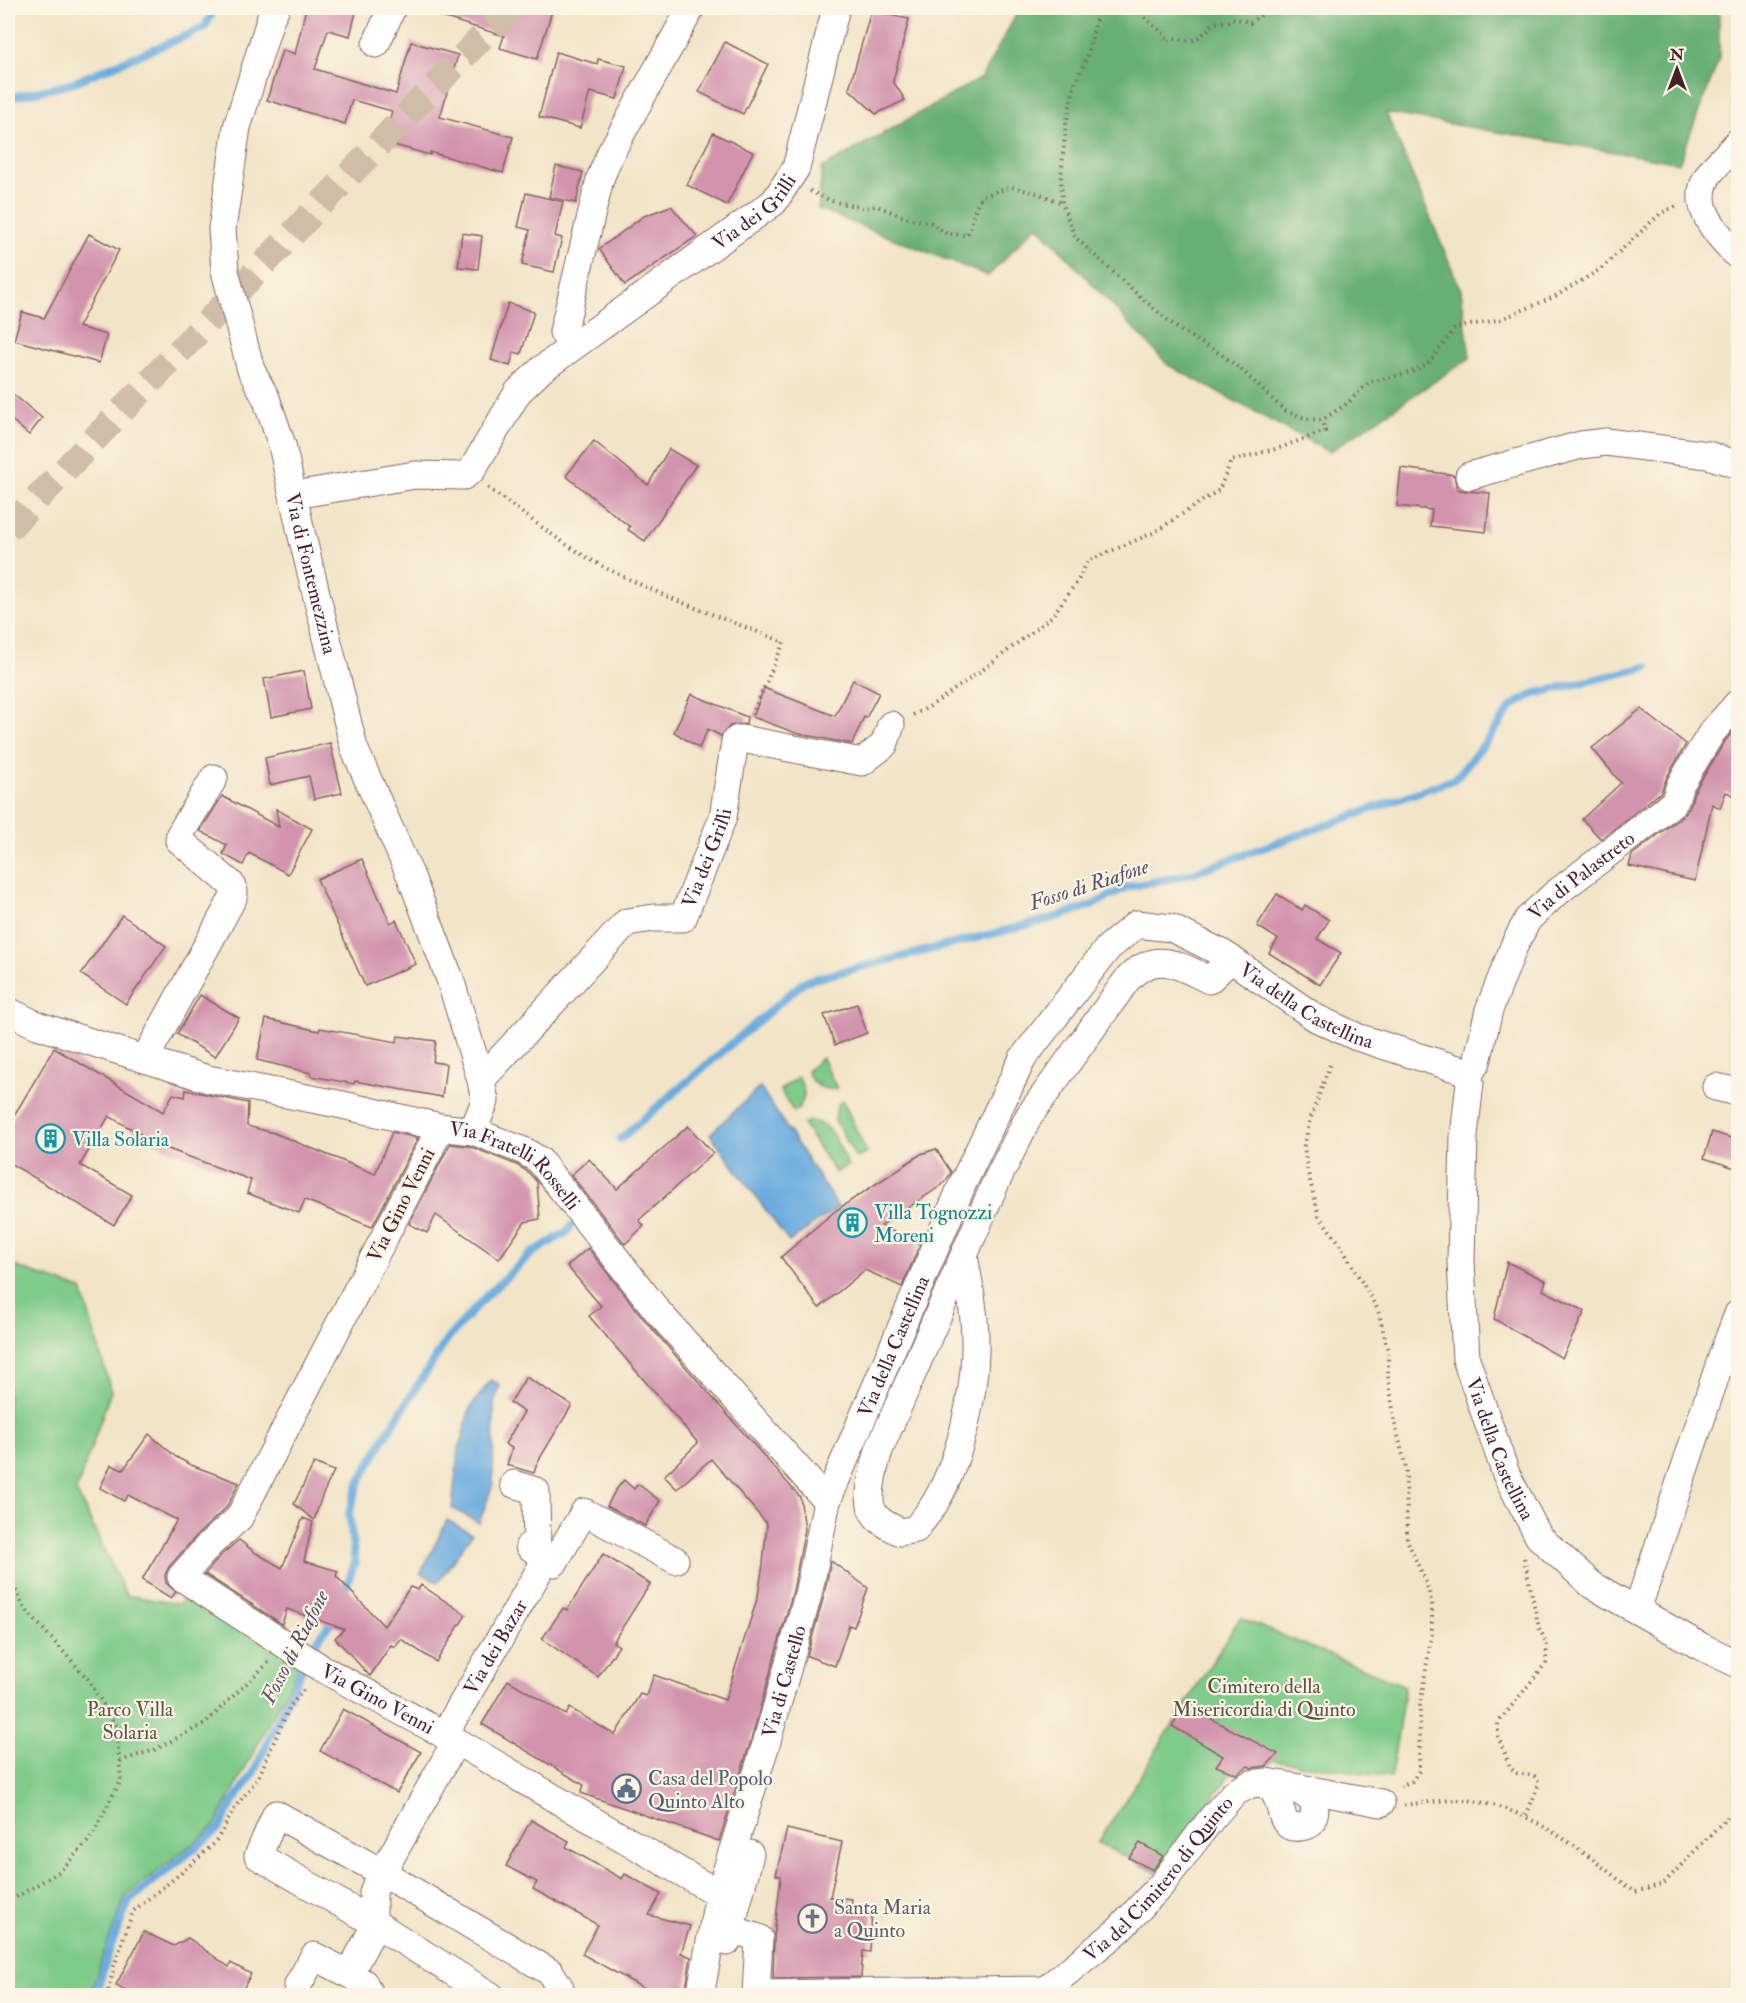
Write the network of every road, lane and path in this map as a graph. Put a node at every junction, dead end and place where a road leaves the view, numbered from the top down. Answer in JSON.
{"nodes":[{"id":1,"x":276,"y":8,"type":"edge"},
{"id":2,"x":392,"y":8,"type":"edge"},
{"id":3,"x":691,"y":8,"type":"edge"},
{"id":4,"x":836,"y":8,"type":"edge"},
{"id":5,"x":1099,"y":8,"type":"edge"},
{"id":6,"x":1137,"y":8,"type":"edge"},
{"id":7,"x":1270,"y":8,"type":"edge"},
{"id":8,"x":376,"y":44,"type":"dead end"},
{"id":9,"x":1738,"y":142,"type":"edge"},
{"id":10,"x":790,"y":178,"type":"junction"},
{"id":11,"x":1702,"y":194,"type":"junction"},
{"id":12,"x":1062,"y":203,"type":"junction"},
{"id":13,"x":1738,"y":256,"type":"edge"},
{"id":14,"x":572,"y":347,"type":"junction"},
{"id":15,"x":1322,"y":420,"type":"junction"},
{"id":16,"x":1738,"y":465,"type":"edge"},
{"id":17,"x":468,"y":474,"type":"junction"},
{"id":18,"x":1469,"y":476,"type":"dead end"},
{"id":19,"x":294,"y":495,"type":"junction"},
{"id":20,"x":1738,"y":702,"type":"edge"},
{"id":21,"x":891,"y":725,"type":"joint"},
{"id":22,"x":742,"y":739,"type":"junction"},
{"id":23,"x":214,"y":778,"type":"dead end"},
{"id":24,"x":1231,"y":959,"type":"junction"},
{"id":25,"x":8,"y":1011,"type":"edge"},
{"id":26,"x":145,"y":1059,"type":"junction"},
{"id":27,"x":1330,"y":1065,"type":"dead end"},
{"id":28,"x":1468,"y":1076,"type":"junction"},
{"id":29,"x":481,"y":1080,"type":"junction"},
{"id":30,"x":440,"y":1127,"type":"junction"},
{"id":31,"x":473,"y":1131,"type":"junction"},
{"id":32,"x":964,"y":1256,"type":"junction"},
{"id":33,"x":1738,"y":1314,"type":"edge"},
{"id":34,"x":1731,"y":1353,"type":"edge"},
{"id":35,"x":8,"y":1432,"type":"edge"},
{"id":36,"x":8,"y":1466,"type":"edge"},
{"id":37,"x":514,"y":1484,"type":"dead end"},
{"id":38,"x":827,"y":1501,"type":"junction"},
{"id":39,"x":1536,"y":1530,"type":"junction"},
{"id":40,"x":818,"y":1541,"type":"joint"},
{"id":41,"x":541,"y":1555,"type":"junction"},
{"id":42,"x":675,"y":1560,"type":"dead end"},
{"id":43,"x":8,"y":1574,"type":"edge"},
{"id":44,"x":1637,"y":1610,"type":"junction"},
{"id":45,"x":288,"y":1645,"type":"junction"},
{"id":46,"x":1738,"y":1664,"type":"edge"},
{"id":47,"x":321,"y":1668,"type":"junction"},
{"id":48,"x":450,"y":1738,"type":"junction"},
{"id":49,"x":767,"y":1742,"type":"junction"},
{"id":50,"x":120,"y":1761,"type":"junction"},
{"id":51,"x":1261,"y":1783,"type":"junction"},
{"id":52,"x":1288,"y":1786,"type":"junction"},
{"id":53,"x":1381,"y":1803,"type":"junction"},
{"id":54,"x":1738,"y":1806,"type":"edge"},
{"id":55,"x":1526,"y":1816,"type":"junction"},
{"id":56,"x":383,"y":1873,"type":"junction"},
{"id":57,"x":719,"y":1894,"type":"junction"},
{"id":58,"x":8,"y":1902,"type":"edge"},
{"id":59,"x":375,"y":1923,"type":"junction"},
{"id":60,"x":730,"y":1929,"type":"junction"},
{"id":61,"x":349,"y":1974,"type":"junction"},
{"id":62,"x":298,"y":1985,"type":"dead end"},
{"id":63,"x":1037,"y":1993,"type":"edge"},
{"id":64,"x":107,"y":1995,"type":"edge"},
{"id":65,"x":370,"y":1995,"type":"edge"},
{"id":66,"x":491,"y":1995,"type":"edge"},
{"id":67,"x":561,"y":1995,"type":"edge"},
{"id":68,"x":700,"y":1995,"type":"edge"},
{"id":69,"x":715,"y":1995,"type":"edge"}],
"edges":[{"from":1,"to":19,"type":"street","name":"Via di Fontemezzina"},
{"from":2,"to":8,"type":"street"},
{"from":3,"to":14,"type":"street"},
{"from":4,"to":10,"type":"street","name":"Via dei Grilli"},
{"from":5,"to":12,"type":"path"},
{"from":6,"to":7,"type":"path"},
{"from":9,"to":11,"type":"street"},
{"from":10,"to":12,"type":"path"},
{"from":10,"to":14,"type":"street","name":"Via dei Grilli"},
{"from":11,"to":13,"type":"street"},
{"from":11,"to":15,"type":"path"},
{"from":12,"to":15,"type":"path"},
{"from":14,"to":17,"type":"street","name":"Via dei Grilli"},
{"from":15,"to":21,"type":"path"},
{"from":16,"to":18,"type":"street"},
{"from":17,"to":19,"type":"street"},
{"from":17,"to":22,"type":"path"},
{"from":19,"to":29,"type":"street","name":"Via di Fontemezzina"},
{"from":20,"to":28,"type":"street","name":"Via di Palastreto"},
{"from":21,"to":22,"type":"street"},
{"from":22,"to":29,"type":"street","name":"Via dei Grilli"},
{"from":23,"to":26,"type":"street"},
{"from":24,"to":28,"type":"street","name":"Via della Castellina"},
{"from":24,"to":32,"type":"street"},
{"from":24,"to":38,"type":"street","name":"Via della Castellina"},
{"from":25,"to":26,"type":"street","name":"Via Fratelli Rosselli"},
{"from":26,"to":30,"type":"street","name":"Via Fratelli Rosselli"},
{"from":27,"to":53,"type":"path"},
{"from":28,"to":39,"type":"street","name":"Via della Castellina"},
{"from":29,"to":31,"type":"street","name":"Via di Fontemezzina"},
{"from":30,"to":31,"type":"street","name":"Via Fratelli Rosselli"},
{"from":30,"to":45,"type":"street","name":"Via Gino Venni"},
{"from":31,"to":38,"type":"street","name":"Via Fratelli Rosselli"},
{"from":32,"to":32,"type":"street"},
{"from":33,"to":34,"type":"street"},
{"from":34,"to":44,"type":"street"},
{"from":35,"to":36,"type":"path"},
{"from":37,"to":41,"type":"street"},
{"from":38,"to":40,"type":"street","name":"Via della Castellina"},
{"from":39,"to":44,"type":"street","name":"Via della Castellina"},
{"from":39,"to":55,"type":"path"},
{"from":40,"to":49,"type":"street","name":"Via di Castello"},
{"from":41,"to":42,"type":"street","name":"Via dei Bazar"},
{"from":41,"to":48,"type":"street","name":"Via dei Bazar"},
{"from":43,"to":50,"type":"path"},
{"from":44,"to":46,"type":"street","name":"Via della Castellina"},
{"from":45,"to":47,"type":"street","name":"Via Gino Venni"},
{"from":45,"to":50,"type":"path"},
{"from":47,"to":48,"type":"street","name":"Via Gino Venni"},
{"from":47,"to":64,"type":"path"},
{"from":48,"to":56,"type":"street","name":"Via dei Bazar"},
{"from":48,"to":57,"type":"street","name":"Via Gino Venni"},
{"from":49,"to":57,"type":"street","name":"Via di Castello"},
{"from":49,"to":60,"type":"street"},
{"from":50,"to":58,"type":"path"},
{"from":51,"to":52,"type":"street","name":"Via del Cimitero di Quinto"},
{"from":51,"to":52,"type":"street"},
{"from":51,"to":63,"type":"street","name":"Via del Cimitero di Quinto"},
{"from":52,"to":53,"type":"street","name":"Via del Cimitero di Quinto"},
{"from":53,"to":55,"type":"path"},
{"from":54,"to":55,"type":"path"},
{"from":56,"to":59,"type":"street","name":"Via dei Bazar"},
{"from":56,"to":59,"type":"street"},
{"from":56,"to":67,"type":"street"},
{"from":57,"to":68,"type":"street","name":"Via di Castello"},
{"from":59,"to":61,"type":"street"},
{"from":59,"to":66,"type":"street"},
{"from":60,"to":63,"type":"street","name":"Via del Cimitero di Quinto"},
{"from":60,"to":69,"type":"street"},
{"from":61,"to":62,"type":"street"},
{"from":61,"to":65,"type":"street"}]}
